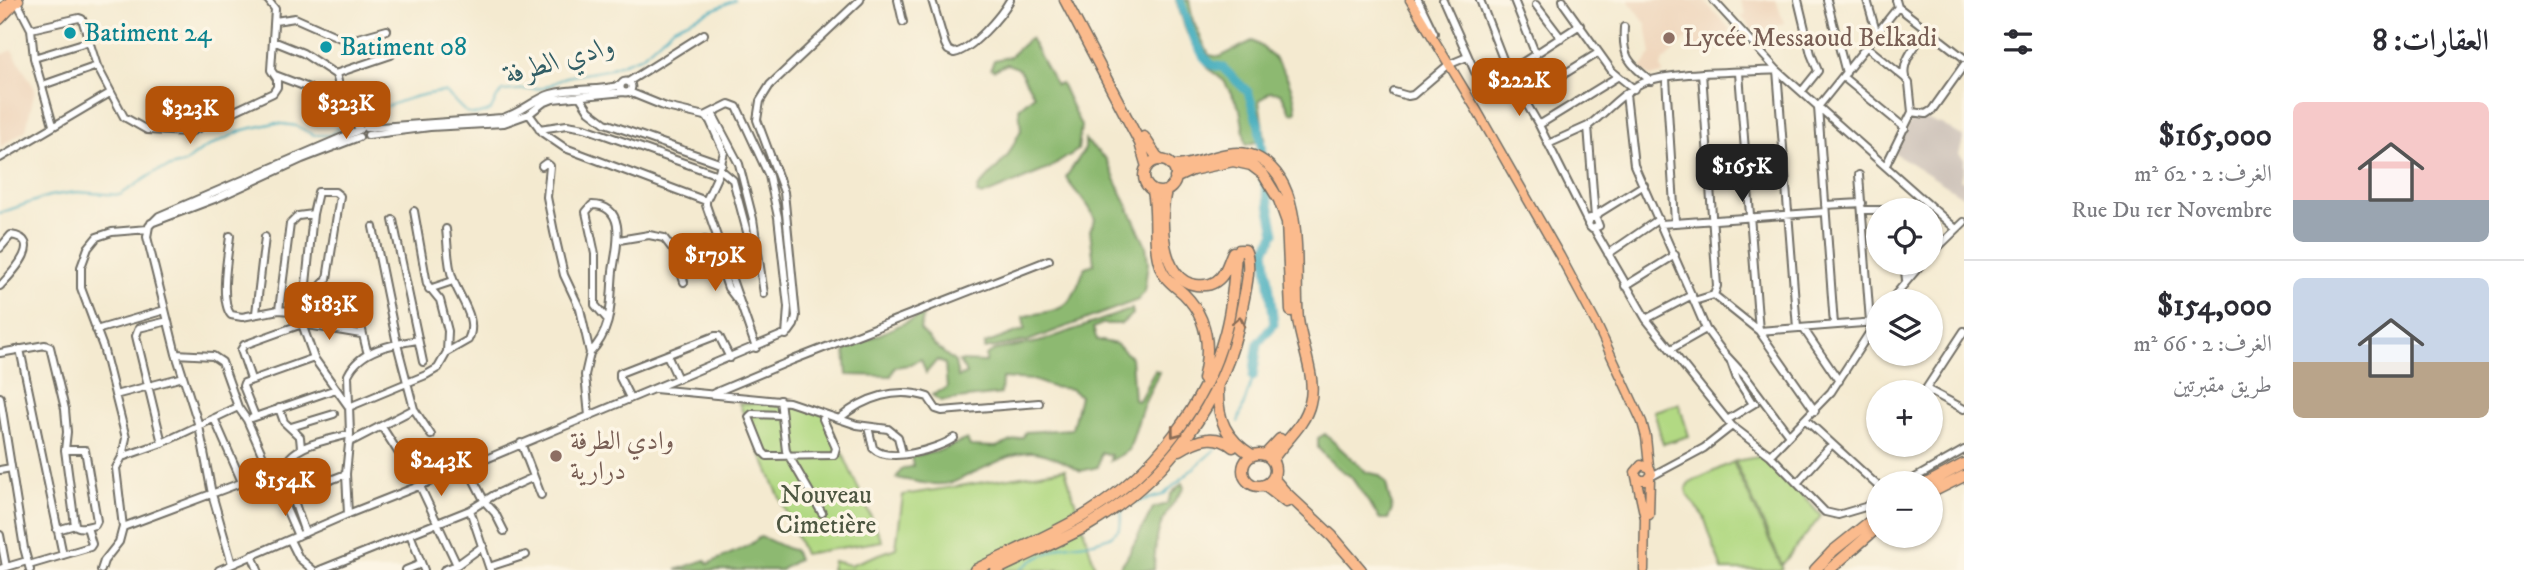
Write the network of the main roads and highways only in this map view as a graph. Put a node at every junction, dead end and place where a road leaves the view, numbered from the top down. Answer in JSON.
{"nodes":[{"id":1,"x":1065,"y":0,"type":"edge"},
{"id":2,"x":1073,"y":0,"type":"edge"},
{"id":3,"x":1410,"y":0,"type":"edge"},
{"id":4,"x":16,"y":1,"type":"edge"},
{"id":5,"x":0,"y":10,"type":"edge"},
{"id":6,"x":0,"y":20,"type":"edge"},
{"id":7,"x":1159,"y":160,"type":"junction"},
{"id":8,"x":1172,"y":166,"type":"junction"},
{"id":9,"x":1147,"y":167,"type":"junction"},
{"id":10,"x":1175,"y":178,"type":"junction"},
{"id":11,"x":1153,"y":191,"type":"junction"},
{"id":12,"x":1166,"y":191,"type":"junction"},
{"id":13,"x":1237,"y":251,"type":"junction"},
{"id":14,"x":1218,"y":385,"type":"junction"},
{"id":15,"x":1197,"y":401,"type":"junction"},
{"id":16,"x":1647,"y":444,"type":"junction"},
{"id":17,"x":1176,"y":452,"type":"junction"},
{"id":18,"x":1252,"y":454,"type":"junction"},
{"id":19,"x":1269,"y":457,"type":"junction"},
{"id":20,"x":1244,"y":463,"type":"junction"},
{"id":21,"x":1964,"y":464,"type":"edge"},
{"id":22,"x":1639,"y":466,"type":"junction"},
{"id":23,"x":1649,"y":466,"type":"junction"},
{"id":24,"x":1943,"y":475,"type":"edge"},
{"id":25,"x":1636,"y":476,"type":"junction"},
{"id":26,"x":1964,"y":476,"type":"edge"},
{"id":27,"x":1650,"y":477,"type":"junction"},
{"id":28,"x":1273,"y":478,"type":"junction"},
{"id":29,"x":1265,"y":485,"type":"junction"},
{"id":30,"x":1943,"y":486,"type":"edge"},
{"id":31,"x":1866,"y":524,"type":"edge"},
{"id":32,"x":1866,"y":538,"type":"edge"},
{"id":33,"x":975,"y":570,"type":"edge"},
{"id":34,"x":996,"y":570,"type":"edge"},
{"id":35,"x":1353,"y":570,"type":"edge"},
{"id":36,"x":1361,"y":570,"type":"edge"},
{"id":37,"x":1646,"y":570,"type":"edge"},
{"id":38,"x":1815,"y":570,"type":"edge"},
{"id":39,"x":1829,"y":570,"type":"edge"}],
"edges":[{"from":1,"to":9,"type":"highway"},
{"from":2,"to":7,"type":"highway"},
{"from":3,"to":16,"type":"main road"},
{"from":4,"to":5,"type":"main road"},
{"from":4,"to":6,"type":"main road"},
{"from":7,"to":8,"type":"highway"},
{"from":7,"to":9,"type":"highway"},
{"from":8,"to":10,"type":"highway"},
{"from":8,"to":19,"type":"highway"},
{"from":9,"to":11,"type":"highway"},
{"from":10,"to":12,"type":"highway"},
{"from":10,"to":19,"type":"highway"},
{"from":11,"to":12,"type":"highway"},
{"from":11,"to":15,"type":"highway"},
{"from":12,"to":13,"type":"highway"},
{"from":14,"to":13,"type":"highway","one_way":true},
{"from":13,"to":15,"type":"highway"},
{"from":14,"to":17,"type":"highway"},
{"from":14,"to":18,"type":"highway"},
{"from":15,"to":33,"type":"highway","one_way":true},
{"from":16,"to":22,"type":"main road"},
{"from":16,"to":23,"type":"main road"},
{"from":17,"to":20,"type":"highway"},
{"from":17,"to":34,"type":"highway"},
{"from":18,"to":19,"type":"highway"},
{"from":18,"to":20,"type":"highway"},
{"from":19,"to":28,"type":"highway"},
{"from":20,"to":29,"type":"highway"},
{"from":21,"to":24,"type":"highway"},
{"from":22,"to":23,"type":"main road"},
{"from":22,"to":25,"type":"main road"},
{"from":23,"to":27,"type":"main road"},
{"from":25,"to":27,"type":"main road"},
{"from":25,"to":37,"type":"main road"},
{"from":26,"to":30,"type":"highway"},
{"from":27,"to":37,"type":"main road"},
{"from":28,"to":29,"type":"highway"},
{"from":28,"to":36,"type":"highway"},
{"from":29,"to":35,"type":"highway"},
{"from":31,"to":38,"type":"highway"},
{"from":32,"to":39,"type":"highway"}]}
